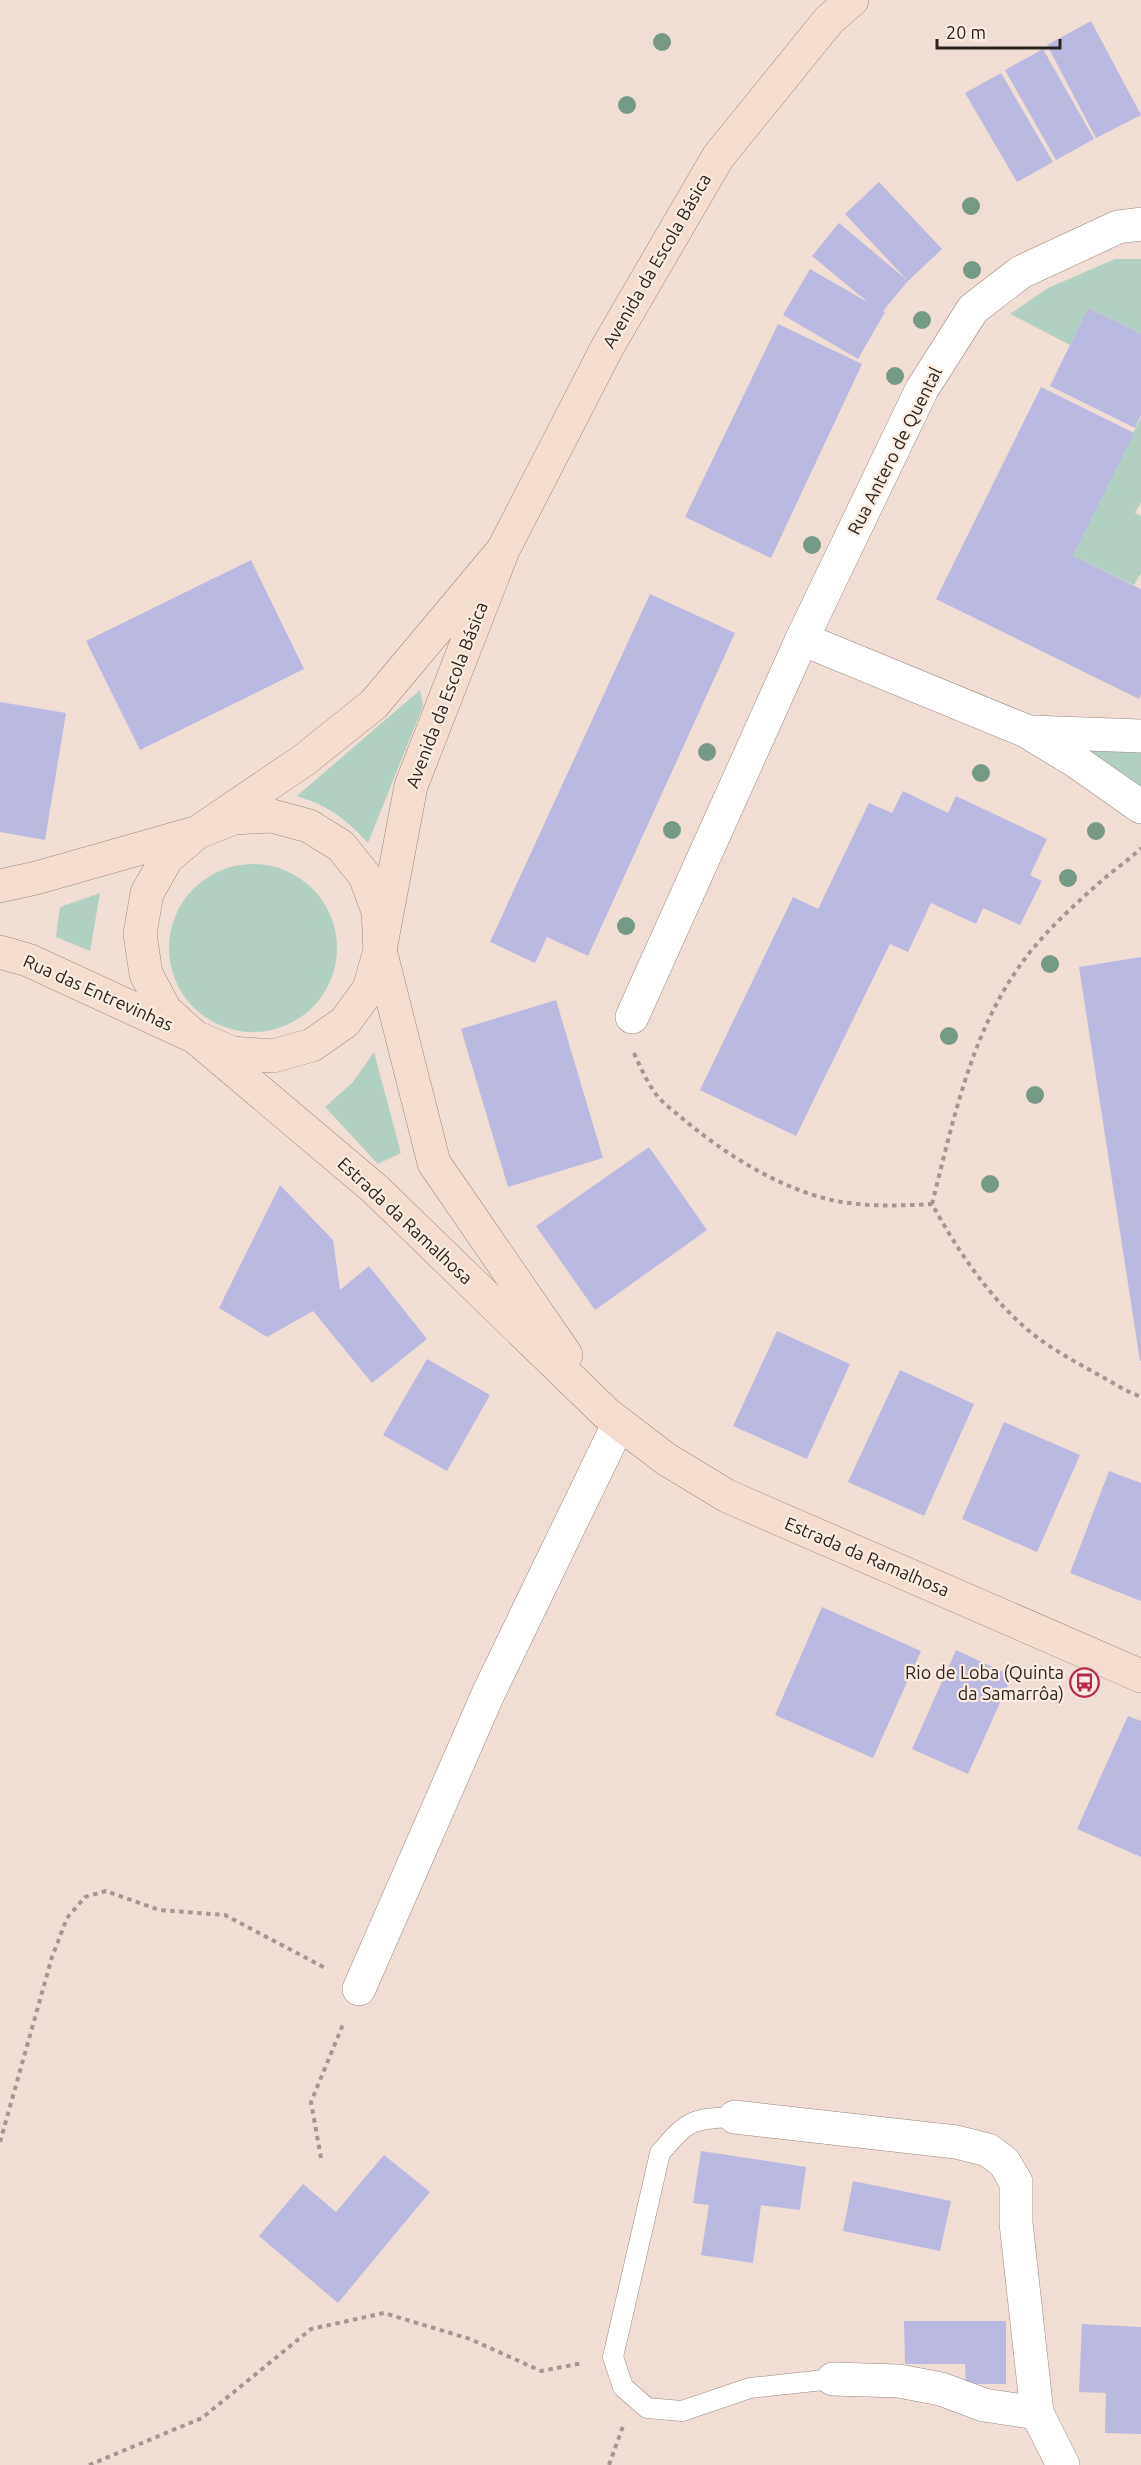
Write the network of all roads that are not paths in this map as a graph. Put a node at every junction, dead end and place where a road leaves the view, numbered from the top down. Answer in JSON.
{"nodes":[{"id":1,"x":852,"y":0,"type":"edge"},
{"id":2,"x":1141,"y":224,"type":"edge"},
{"id":3,"x":503,"y":550,"type":"junction"},
{"id":4,"x":802,"y":639,"type":"junction"},
{"id":5,"x":1026,"y":731,"type":"junction"},
{"id":6,"x":1141,"y":736,"type":"edge"},
{"id":7,"x":1141,"y":807,"type":"edge"},
{"id":8,"x":198,"y":832,"type":"junction"},
{"id":9,"x":0,"y":886,"type":"edge"},
{"id":10,"x":380,"y":950,"type":"junction"},
{"id":11,"x":0,"y":952,"type":"edge"},
{"id":12,"x":632,"y":1017,"type":"road end"},
{"id":13,"x":195,"y":1037,"type":"junction"},
{"id":14,"x":613,"y":1419,"type":"junction"},
{"id":15,"x":1141,"y":1676,"type":"edge"},
{"id":16,"x":359,"y":1989,"type":"road end"},
{"id":17,"x":735,"y":2117,"type":"joint"},
{"id":18,"x":833,"y":2379,"type":"joint"},
{"id":19,"x":1037,"y":2413,"type":"junction"},
{"id":20,"x":1063,"y":2465,"type":"edge"}],
"edges":[{"from":1,"to":3,"type":"street","name":"Avenida da Escola Básica"},
{"from":2,"to":4,"type":"street","name":"Rua Antero de Quental"},
{"from":3,"to":8,"type":"street","name":"Avenida da Escola Básica"},
{"from":3,"to":10,"type":"street","name":"Avenida da Escola Básica"},
{"from":4,"to":5,"type":"street"},
{"from":4,"to":12,"type":"street","name":"Rua Antero de Quental"},
{"from":5,"to":6,"type":"street"},
{"from":5,"to":7,"type":"street"},
{"from":8,"to":9,"type":"street"},
{"from":8,"to":10,"type":"street","name":"Avenida da Escola Básica"},
{"from":8,"to":13,"type":"street","name":"Avenida da Escola Básica"},
{"from":10,"to":13,"type":"street","name":"Avenida da Escola Básica"},
{"from":10,"to":14,"type":"street","name":"Estrada da Ramalhosa"},
{"from":11,"to":13,"type":"street","name":"Rua das Entrevinhas"},
{"from":13,"to":14,"type":"street","name":"Estrada da Ramalhosa"},
{"from":14,"to":15,"type":"street","name":"Estrada da Ramalhosa"},
{"from":14,"to":16,"type":"street"},
{"from":17,"to":18,"type":"lane"},
{"from":17,"to":19,"type":"street"},
{"from":18,"to":19,"type":"street"},
{"from":19,"to":20,"type":"street"}]}
